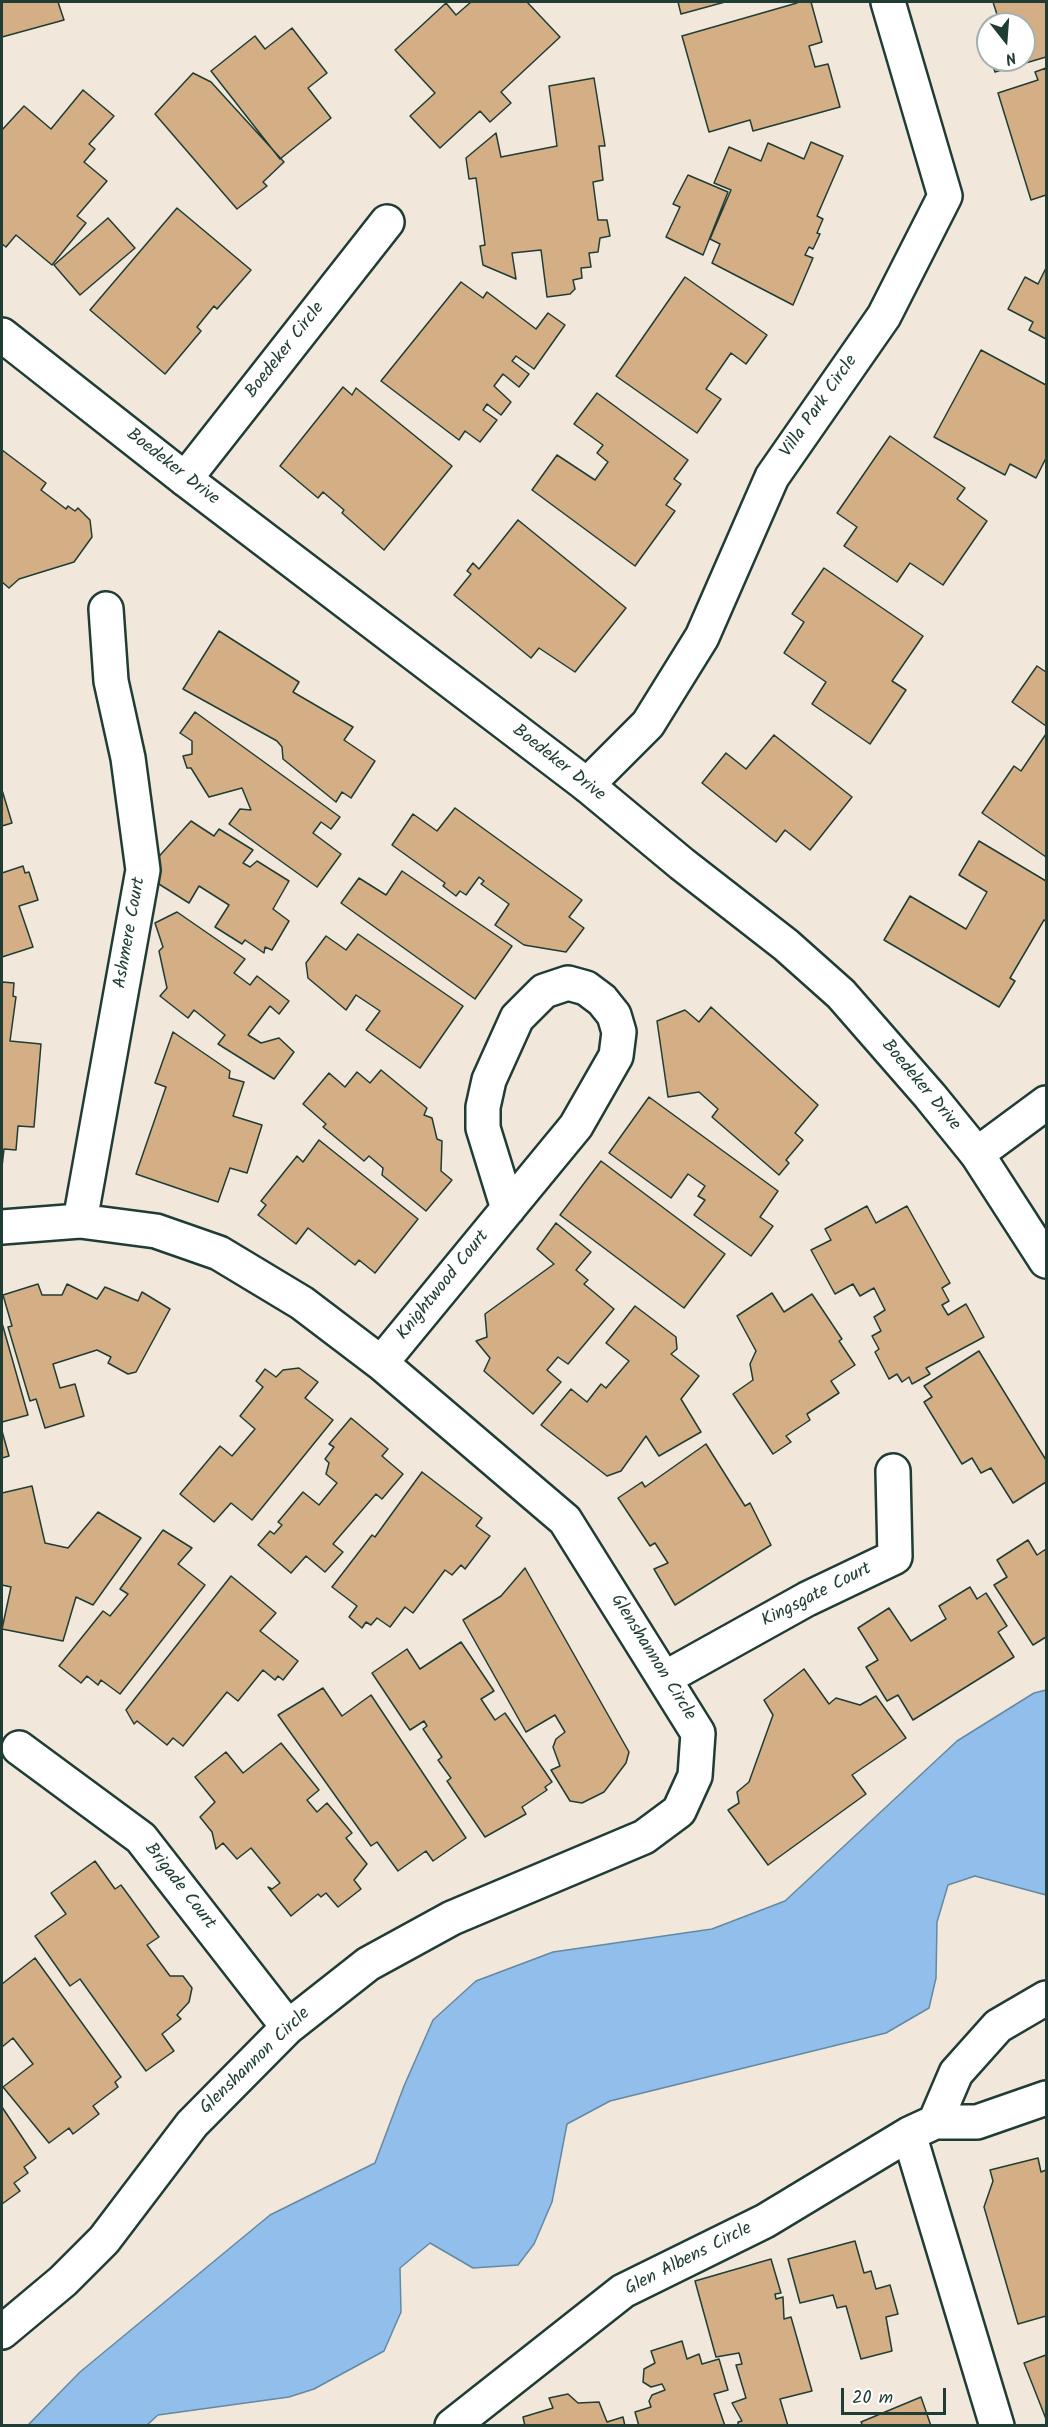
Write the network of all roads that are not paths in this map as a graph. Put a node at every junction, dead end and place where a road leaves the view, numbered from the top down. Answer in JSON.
{"nodes":[{"id":1,"x":888,"y":2,"type":"edge"},
{"id":2,"x":387,"y":222,"type":"dead end"},
{"id":3,"x":2,"y":335,"type":"edge"},
{"id":4,"x":185,"y":479,"type":"junction"},
{"id":5,"x":106,"y":609,"type":"dead end"},
{"id":6,"x":588,"y":785,"type":"junction"},
{"id":7,"x":1047,"y":1103,"type":"edge"},
{"id":8,"x":977,"y":1154,"type":"junction"},
{"id":9,"x":508,"y":1209,"type":"junction"},
{"id":10,"x":80,"y":1221,"type":"junction"},
{"id":11,"x":2,"y":1227,"type":"edge"},
{"id":12,"x":1047,"y":1262,"type":"edge"},
{"id":13,"x":381,"y":1363,"type":"junction"},
{"id":14,"x":892,"y":1471,"type":"dead end"},
{"id":15,"x":665,"y":1678,"type":"junction"},
{"id":16,"x":19,"y":1748,"type":"dead end"},
{"id":17,"x":1047,"y":1998,"type":"edge"},
{"id":18,"x":288,"y":2027,"type":"junction"},
{"id":19,"x":1047,"y":2098,"type":"edge"},
{"id":20,"x":922,"y":2128,"type":"junction"},
{"id":21,"x":2,"y":2332,"type":"edge"},
{"id":22,"x":452,"y":2426,"type":"edge"},
{"id":23,"x":997,"y":2426,"type":"edge"}],
"edges":[{"from":1,"to":6,"type":"street","name":"Villa Park Circle"},
{"from":2,"to":4,"type":"street","name":"Boedeker Circle"},
{"from":3,"to":4,"type":"street","name":"Boedeker Drive"},
{"from":4,"to":6,"type":"street","name":"Boedeker Drive"},
{"from":5,"to":10,"type":"street","name":"Ashmere Court"},
{"from":6,"to":8,"type":"street","name":"Boedeker Drive"},
{"from":7,"to":8,"type":"street"},
{"from":8,"to":12,"type":"street","name":"Boedeker Drive"},
{"from":9,"to":9,"type":"street","name":"Knightwood Court"},
{"from":9,"to":13,"type":"street","name":"Knightwood Court"},
{"from":10,"to":11,"type":"street","name":"Glenshannon Circle"},
{"from":10,"to":13,"type":"street","name":"Glenshannon Circle"},
{"from":13,"to":15,"type":"street","name":"Glenshannon Circle"},
{"from":14,"to":15,"type":"street","name":"Kingsgate Court"},
{"from":15,"to":18,"type":"street","name":"Glenshannon Circle"},
{"from":16,"to":18,"type":"street","name":"Brigade Court"},
{"from":17,"to":20,"type":"street"},
{"from":18,"to":21,"type":"street","name":"Glenshannon Circle"},
{"from":19,"to":20,"type":"street"},
{"from":20,"to":22,"type":"street","name":"Glen Albens Circle"},
{"from":20,"to":23,"type":"street"}]}
